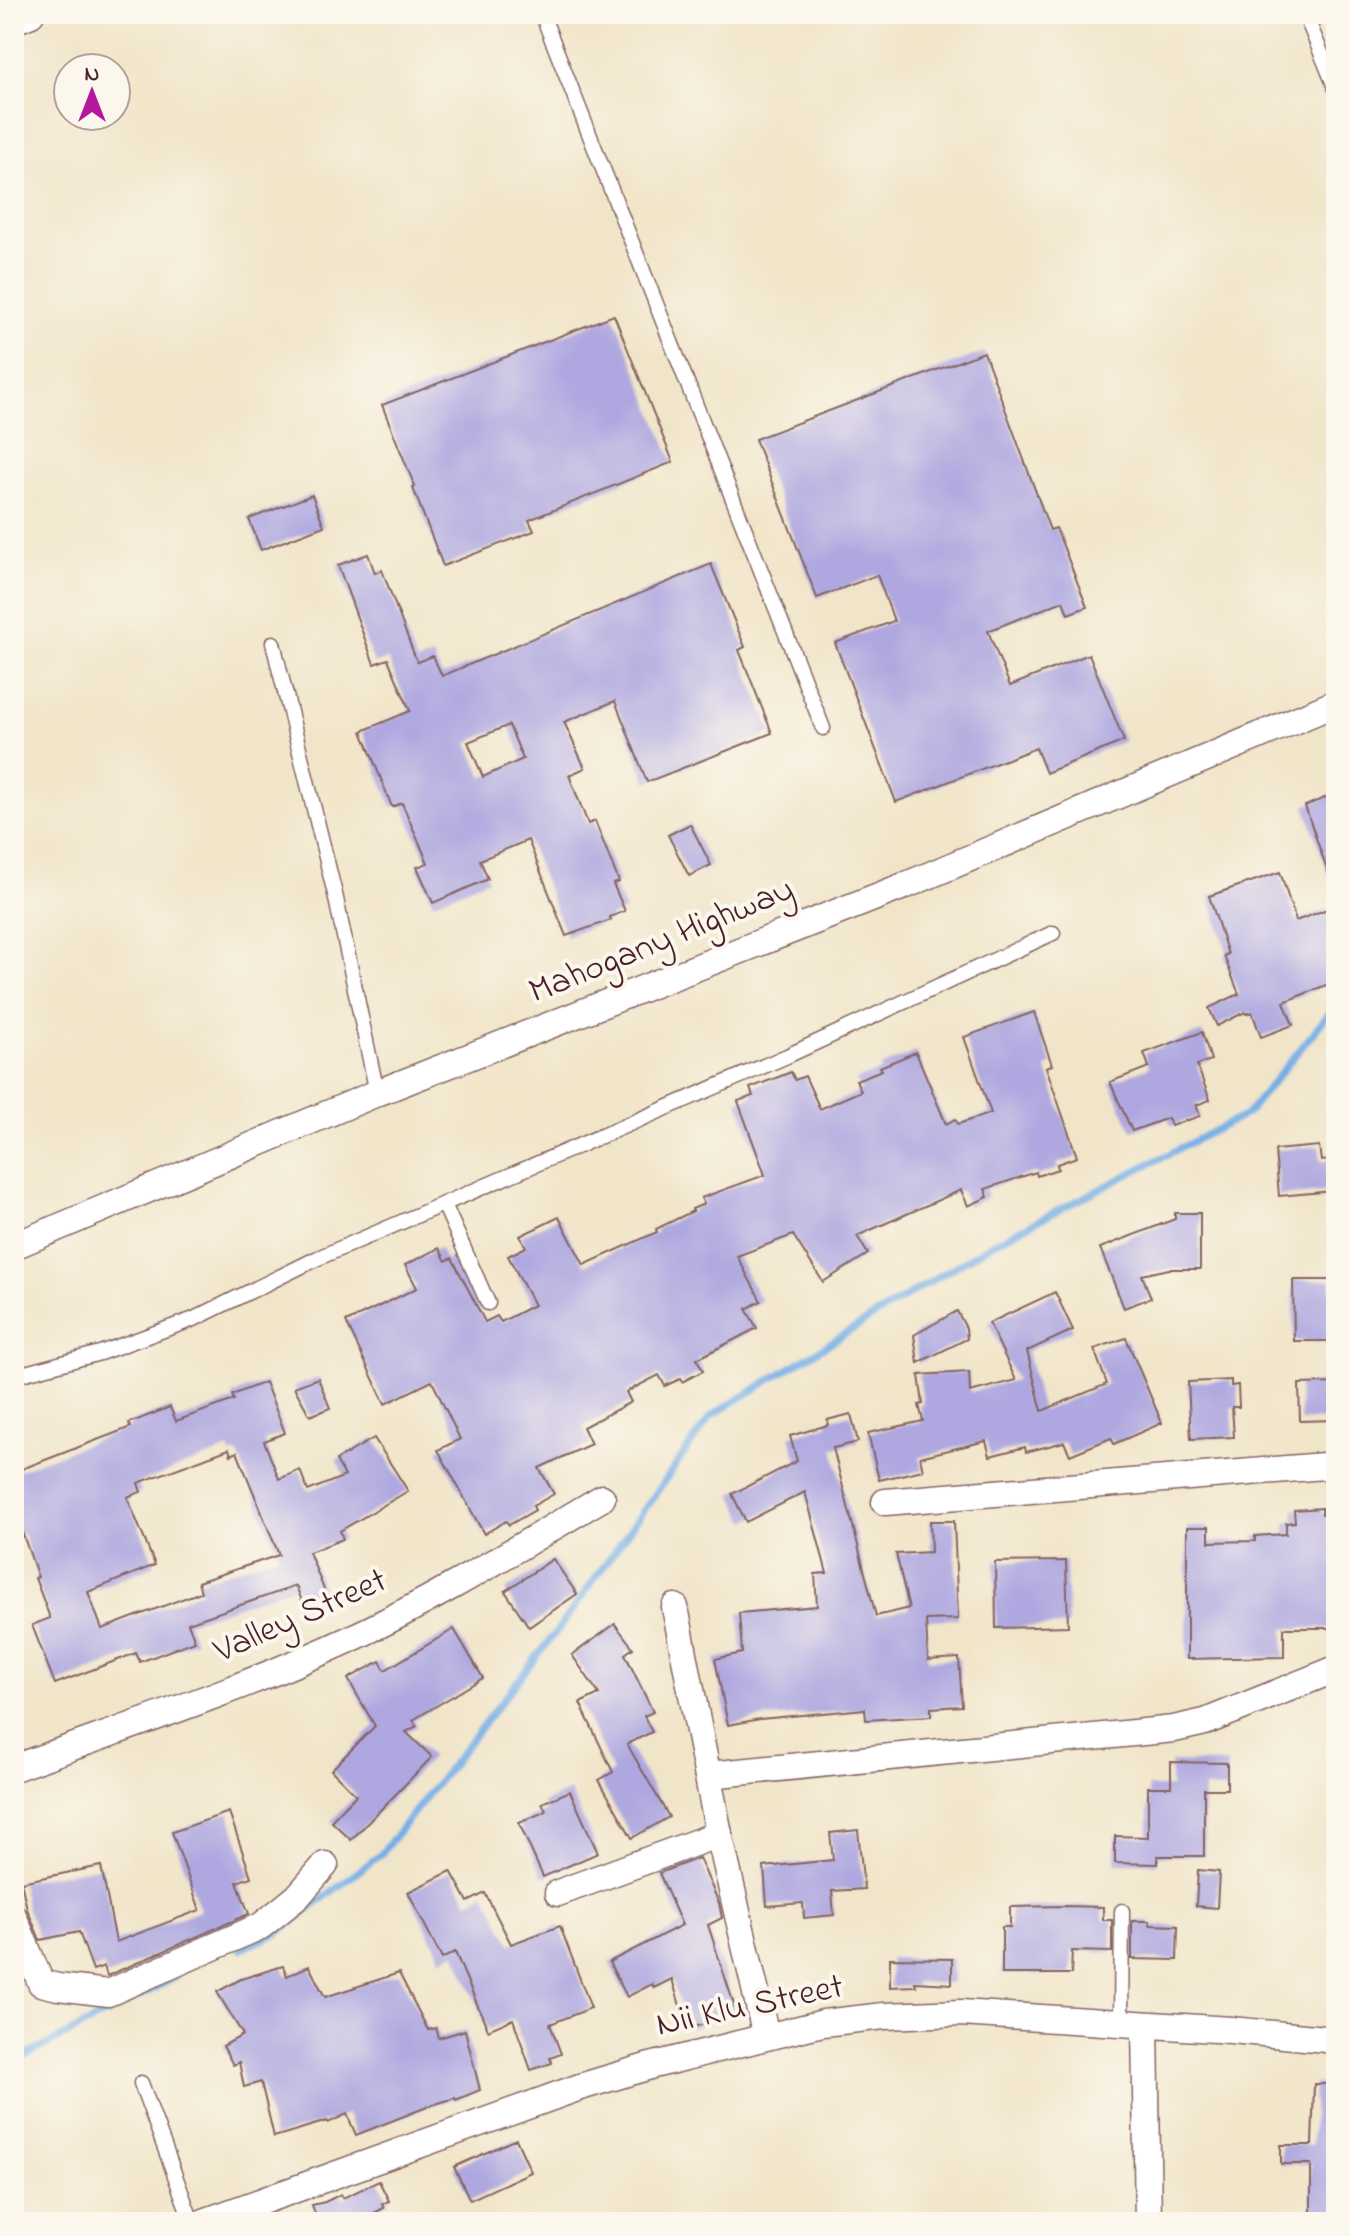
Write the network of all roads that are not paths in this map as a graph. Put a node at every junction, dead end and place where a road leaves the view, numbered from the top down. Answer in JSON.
{"nodes":[{"id":1,"x":31,"y":14,"type":"edge"},
{"id":2,"x":542,"y":14,"type":"edge"},
{"id":3,"x":1305,"y":14,"type":"edge"},
{"id":4,"x":14,"y":21,"type":"edge"},
{"id":5,"x":1336,"y":89,"type":"edge"},
{"id":6,"x":273,"y":643,"type":"dead end"},
{"id":7,"x":1336,"y":703,"type":"edge"},
{"id":8,"x":823,"y":728,"type":"dead end"},
{"id":9,"x":1053,"y":933,"type":"dead end"},
{"id":10,"x":377,"y":1093,"type":"junction"},
{"id":11,"x":444,"y":1204,"type":"junction"},
{"id":12,"x":14,"y":1246,"type":"edge"},
{"id":13,"x":488,"y":1303,"type":"dead end"},
{"id":14,"x":14,"y":1376,"type":"edge"},
{"id":15,"x":1336,"y":1465,"type":"edge"},
{"id":16,"x":602,"y":1498,"type":"dead end"},
{"id":17,"x":885,"y":1502,"type":"dead end"},
{"id":18,"x":675,"y":1607,"type":"dead end"},
{"id":19,"x":1336,"y":1669,"type":"edge"},
{"id":20,"x":14,"y":1768,"type":"edge"},
{"id":21,"x":708,"y":1775,"type":"junction"},
{"id":22,"x":719,"y":1834,"type":"junction"},
{"id":23,"x":325,"y":1865,"type":"dead end"},
{"id":24,"x":558,"y":1893,"type":"dead end"},
{"id":25,"x":1122,"y":1911,"type":"dead end"},
{"id":26,"x":14,"y":1918,"type":"edge"},
{"id":27,"x":1133,"y":2024,"type":"junction"},
{"id":28,"x":766,"y":2036,"type":"junction"},
{"id":29,"x":1336,"y":2040,"type":"edge"},
{"id":30,"x":141,"y":2083,"type":"dead end"},
{"id":31,"x":192,"y":2222,"type":"edge"},
{"id":32,"x":204,"y":2222,"type":"edge"},
{"id":33,"x":1148,"y":2222,"type":"edge"}],
"edges":[{"from":1,"to":4,"type":"street"},
{"from":2,"to":8,"type":"lane"},
{"from":3,"to":5,"type":"lane"},
{"from":6,"to":10,"type":"lane"},
{"from":7,"to":10,"type":"street","name":"Mahogany Highway"},
{"from":9,"to":11,"type":"lane"},
{"from":10,"to":12,"type":"street","name":"Mahogany Highway"},
{"from":11,"to":13,"type":"lane"},
{"from":11,"to":14,"type":"lane"},
{"from":15,"to":17,"type":"street"},
{"from":16,"to":20,"type":"street","name":"Valley Street"},
{"from":18,"to":21,"type":"street"},
{"from":19,"to":21,"type":"street"},
{"from":21,"to":22,"type":"street"},
{"from":22,"to":24,"type":"street"},
{"from":22,"to":28,"type":"street"},
{"from":23,"to":26,"type":"street"},
{"from":25,"to":27,"type":"lane"},
{"from":27,"to":28,"type":"street","name":"Nii Klu Street"},
{"from":27,"to":29,"type":"street","name":"Nii Klu Street"},
{"from":27,"to":33,"type":"street"},
{"from":28,"to":32,"type":"street","name":"Nii Klu Street"},
{"from":30,"to":31,"type":"lane"}]}
